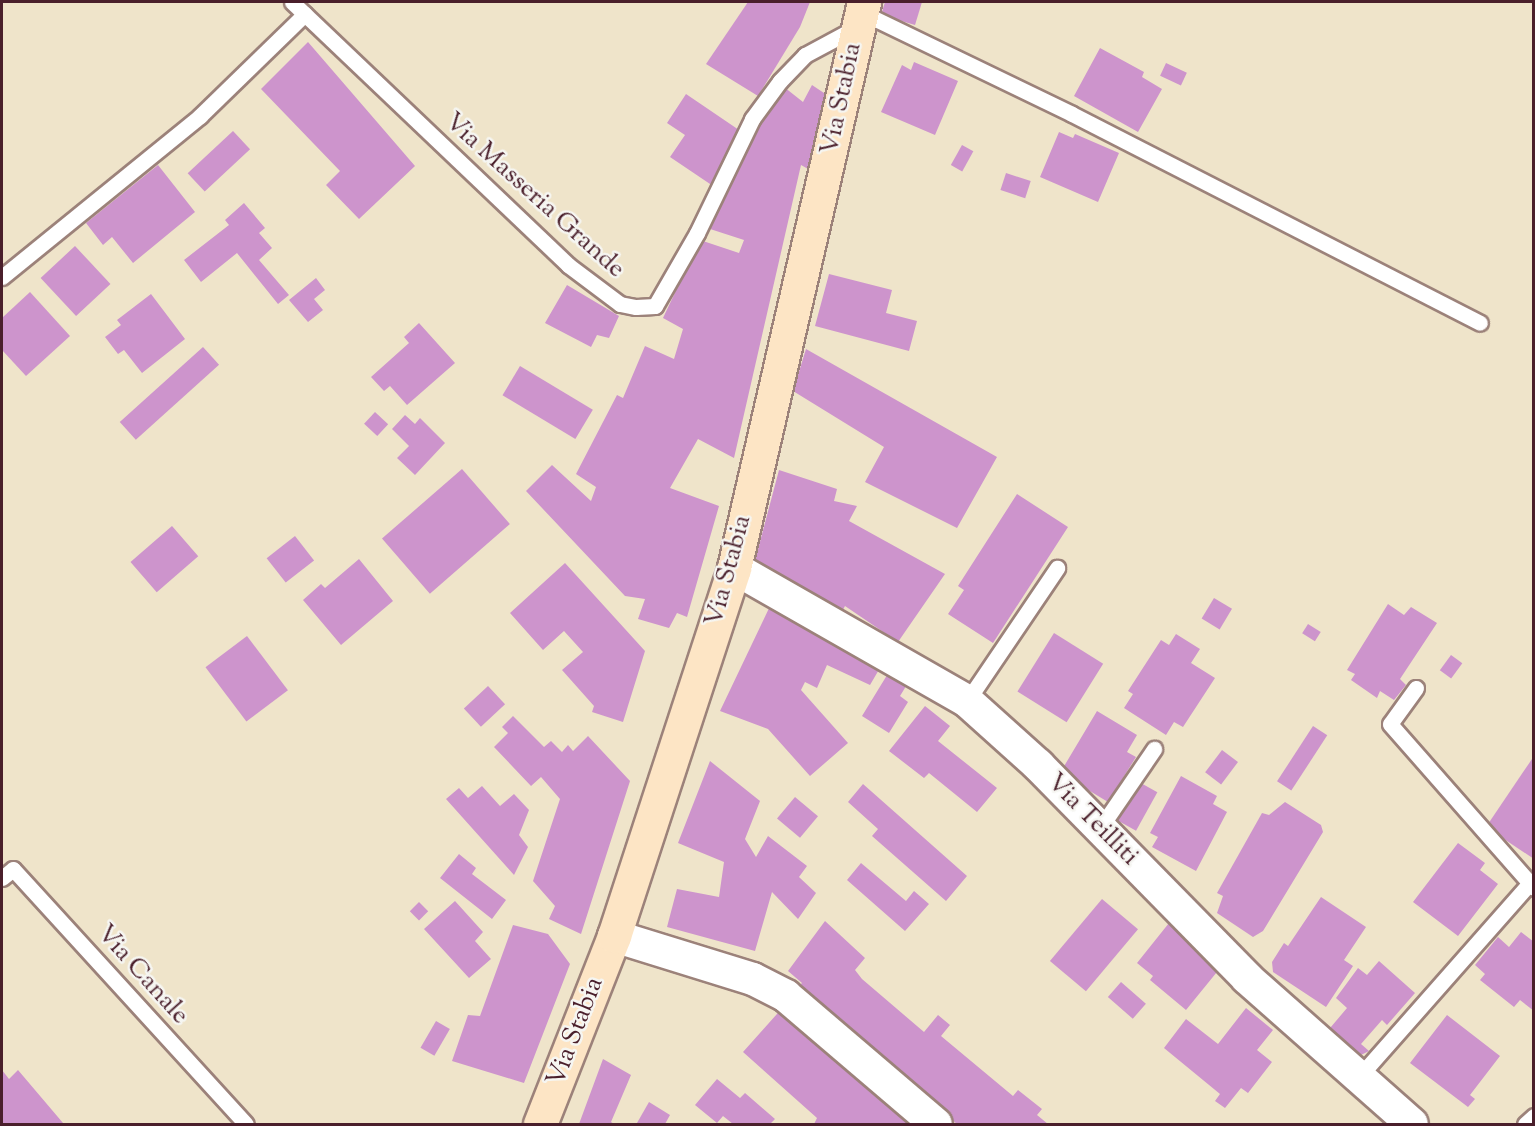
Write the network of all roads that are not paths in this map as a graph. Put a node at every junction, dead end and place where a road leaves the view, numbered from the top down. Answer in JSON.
{"nodes":[{"id":1,"x":292,"y":2,"type":"edge"},
{"id":2,"x":305,"y":14,"type":"junction"},
{"id":3,"x":861,"y":14,"type":"edge"},
{"id":4,"x":2,"y":277,"type":"edge"},
{"id":5,"x":1480,"y":322,"type":"dead end"},
{"id":6,"x":734,"y":568,"type":"junction"},
{"id":7,"x":1057,"y":568,"type":"dead end"},
{"id":8,"x":1416,"y":688,"type":"dead end"},
{"id":9,"x":967,"y":701,"type":"junction"},
{"id":10,"x":1155,"y":749,"type":"dead end"},
{"id":11,"x":1101,"y":828,"type":"junction"},
{"id":12,"x":2,"y":878,"type":"edge"},
{"id":13,"x":1532,"y":885,"type":"edge"},
{"id":14,"x":614,"y":936,"type":"junction"},
{"id":15,"x":1357,"y":1079,"type":"junction"},
{"id":16,"x":1533,"y":1116,"type":"edge"},
{"id":17,"x":246,"y":1125,"type":"edge"},
{"id":18,"x":540,"y":1125,"type":"edge"},
{"id":19,"x":936,"y":1125,"type":"edge"},
{"id":20,"x":1412,"y":1125,"type":"edge"},
{"id":21,"x":1525,"y":1125,"type":"edge"}],
"edges":[{"from":1,"to":2,"type":"lane","name":"Via Masseria Grande"},
{"from":2,"to":3,"type":"lane","name":"Via Masseria Grande"},
{"from":2,"to":4,"type":"lane"},
{"from":3,"to":5,"type":"lane"},
{"from":3,"to":6,"type":"main road","name":"Via Stabia"},
{"from":6,"to":9,"type":"street","name":"Via Teilliti"},
{"from":6,"to":14,"type":"main road","name":"Via Stabia"},
{"from":7,"to":9,"type":"lane"},
{"from":8,"to":13,"type":"lane"},
{"from":9,"to":11,"type":"street","name":"Via Teilliti"},
{"from":10,"to":11,"type":"lane"},
{"from":11,"to":15,"type":"street","name":"Via Teilliti"},
{"from":12,"to":17,"type":"lane","name":"Via Canale"},
{"from":13,"to":15,"type":"lane"},
{"from":14,"to":18,"type":"main road","name":"Via Stabia"},
{"from":14,"to":19,"type":"street"},
{"from":15,"to":20,"type":"street","name":"Via Teilliti"},
{"from":16,"to":21,"type":"lane"}]}
